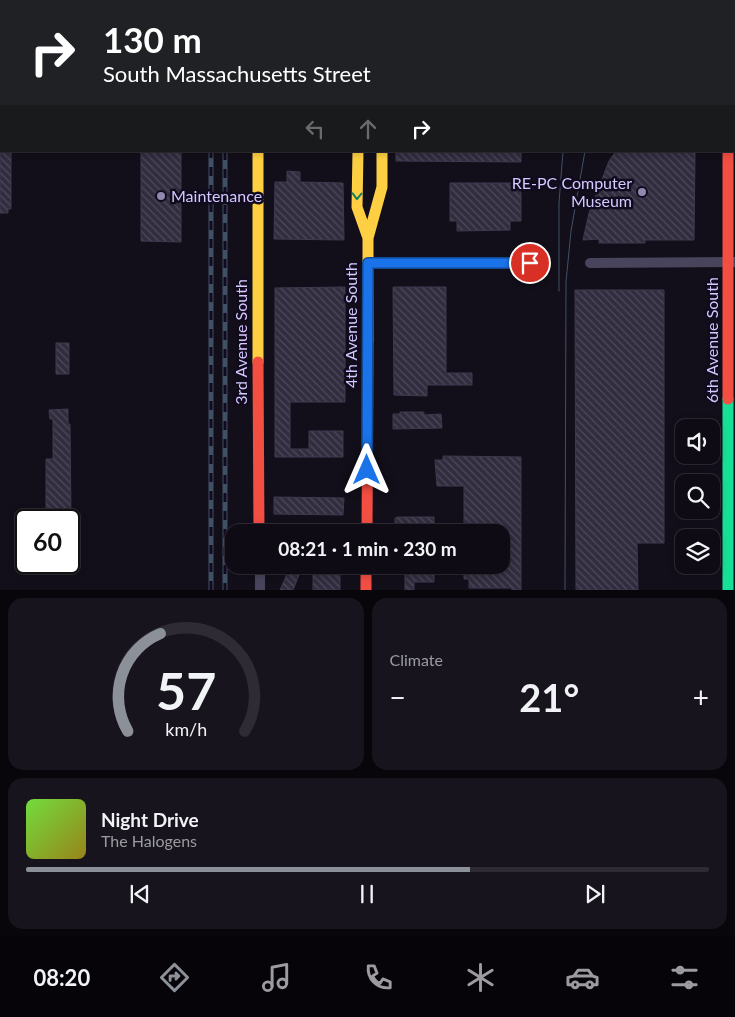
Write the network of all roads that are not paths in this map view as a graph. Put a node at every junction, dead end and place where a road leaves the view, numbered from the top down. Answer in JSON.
{"nodes":[{"id":1,"x":258,"y":152,"type":"edge"},
{"id":2,"x":358,"y":152,"type":"edge"},
{"id":3,"x":371,"y":152,"type":"edge"},
{"id":4,"x":382,"y":152,"type":"edge"},
{"id":5,"x":728,"y":152,"type":"edge"},
{"id":6,"x":368,"y":238,"type":"junction"},
{"id":7,"x":732,"y":262,"type":"edge"},
{"id":8,"x":368,"y":263,"type":"junction"},
{"id":9,"x":530,"y":263,"type":"dead end"},
{"id":10,"x":590,"y":263,"type":"dead end"},
{"id":11,"x":259,"y":524,"type":"edge"},
{"id":12,"x":366,"y":524,"type":"edge"},
{"id":13,"x":260,"y":574,"type":"edge"},
{"id":14,"x":366,"y":574,"type":"edge"},
{"id":15,"x":260,"y":590,"type":"edge"},
{"id":16,"x":366,"y":590,"type":"edge"},
{"id":17,"x":728,"y":590,"type":"edge"}],
"edges":[{"from":1,"to":11,"type":"street","name":"3rd Avenue South"},
{"from":2,"to":6,"type":"street","name":"4th Avenue South","one_way":true},
{"from":3,"to":6,"type":"street"},
{"from":4,"to":6,"type":"street","name":"4th Avenue South"},
{"from":5,"to":7,"type":"street","name":"6th Avenue South"},
{"from":6,"to":8,"type":"street","name":"4th Avenue South"},
{"from":7,"to":10,"type":"street"},
{"from":7,"to":17,"type":"street","name":"6th Avenue South"},
{"from":8,"to":9,"type":"street"},
{"from":8,"to":12,"type":"street","name":"4th Avenue South"},
{"from":13,"to":15,"type":"street"},
{"from":14,"to":16,"type":"street"}]}
